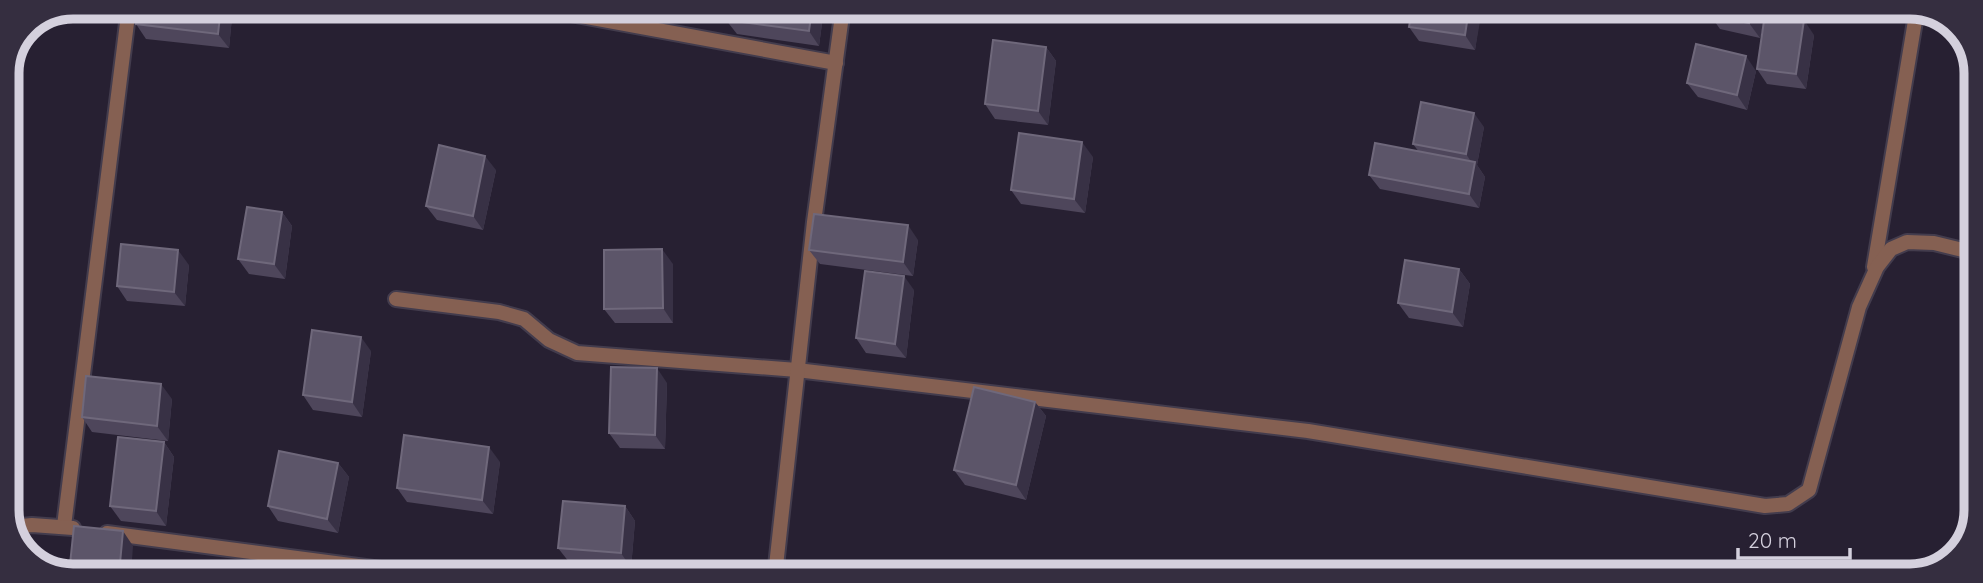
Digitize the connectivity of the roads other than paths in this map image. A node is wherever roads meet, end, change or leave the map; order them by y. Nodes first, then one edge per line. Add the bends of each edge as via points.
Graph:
1 (127, 19) edge
2 (597, 19) edge
3 (842, 19) edge
4 (1915, 20) edge
5 (836, 64) junction
6 (1964, 250) edge
7 (1873, 277) junction
8 (396, 299) dead end
9 (797, 370) junction
10 (64, 526) junction
11 (22, 527) edge
12 (338, 564) edge
13 (776, 564) edge

1 - 10 street
2 - 5 street
3 - 5 street
4 - 7 street
5 - 9 street
6 - 7 street via 1907,242 1891,249
7 - 9 street via 1859,307 1809,490 1788,504 1765,506 1308,431
8 - 9 street via 524,319 549,340 577,353
9 - 13 street
10 - 11 street
10 - 12 street

